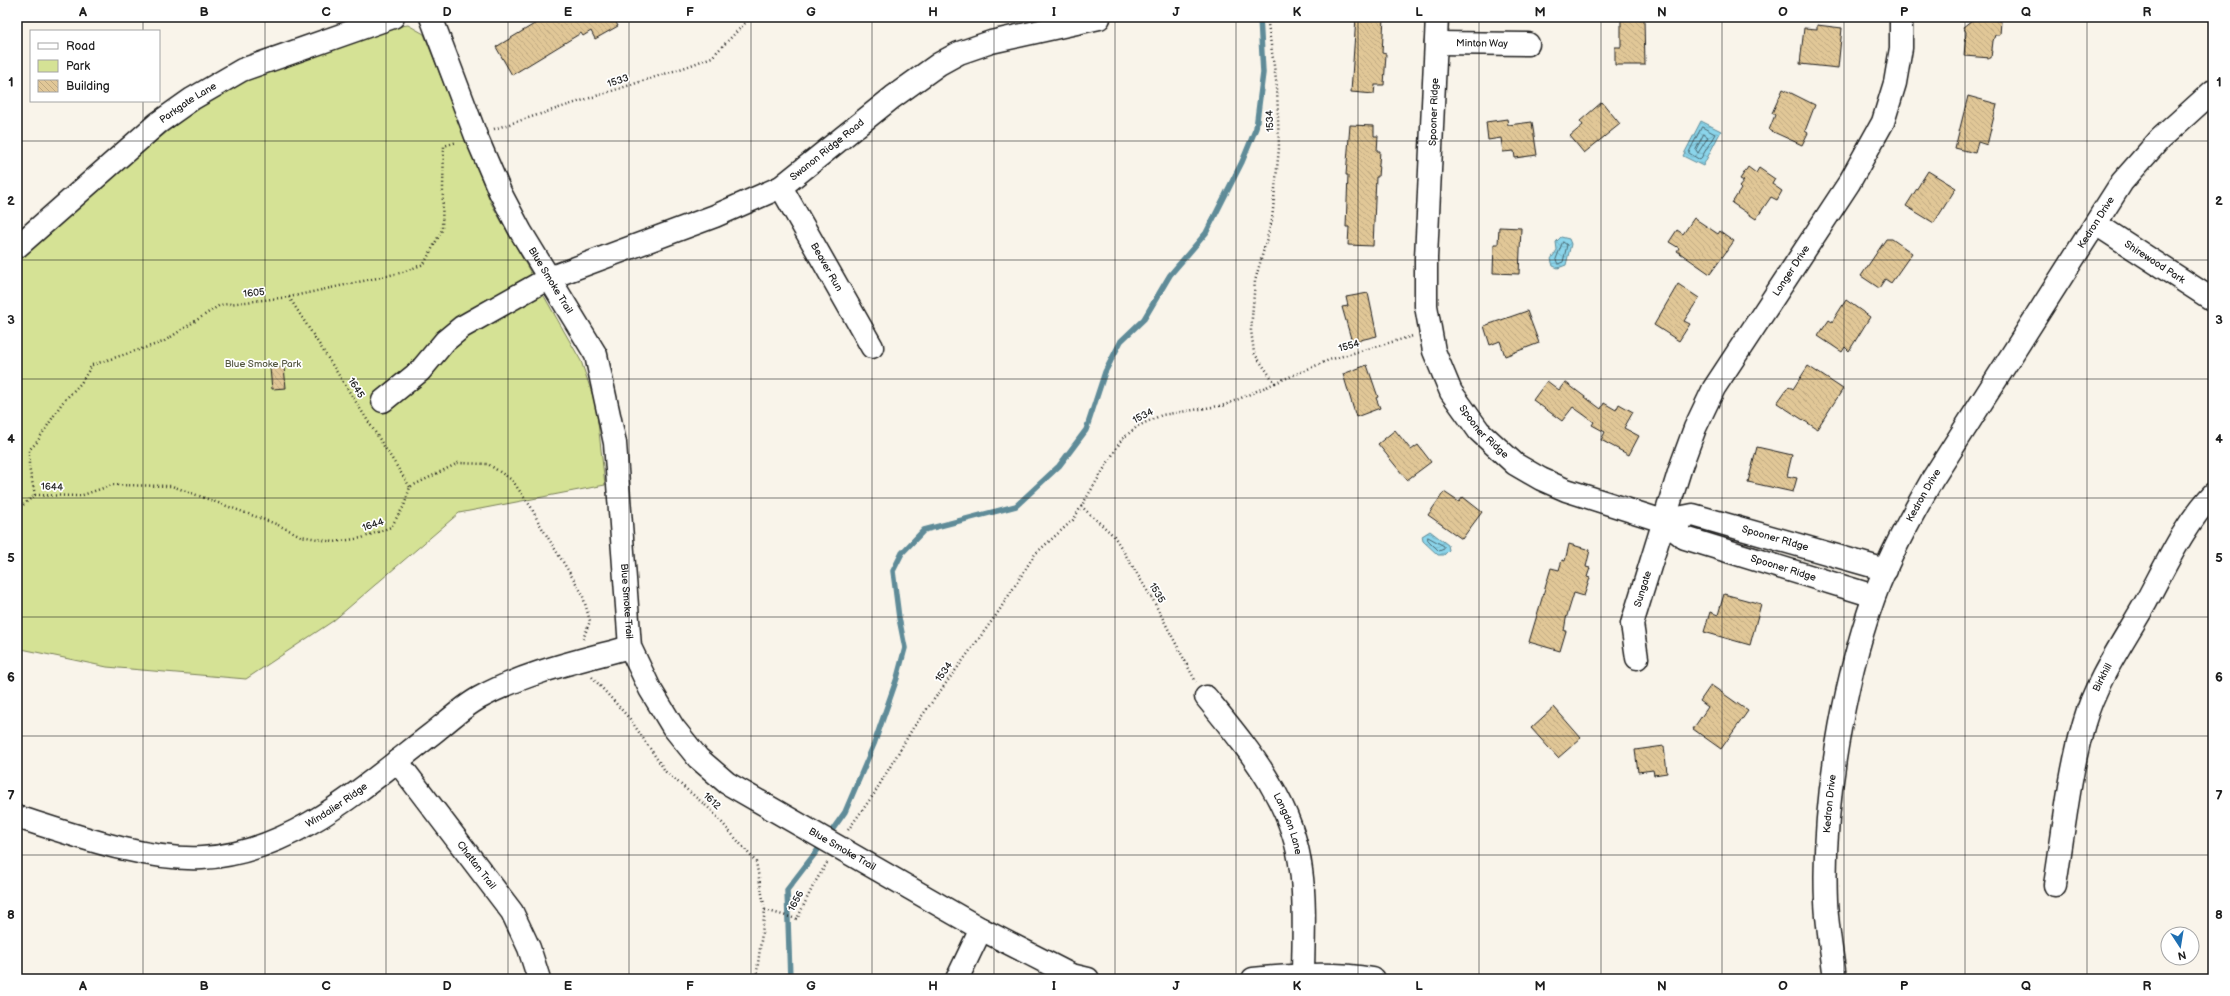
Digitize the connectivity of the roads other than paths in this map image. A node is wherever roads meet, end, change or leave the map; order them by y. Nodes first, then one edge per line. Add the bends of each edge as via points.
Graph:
1 (393, 17) edge
2 (431, 17) edge
3 (1437, 17) edge
4 (1902, 17) edge
5 (1099, 18) dead end
6 (1436, 43) junction
7 (1528, 44) dead end
8 (2213, 91) edge
9 (781, 187) junction
10 (2096, 224) junction
11 (17, 246) edge
12 (549, 278) junction
13 (2213, 300) edge
14 (872, 347) dead end
15 (383, 401) dead end
16 (2213, 494) edge
17 (1663, 520) junction
18 (1886, 570) junction
19 (1874, 596) junction
20 (630, 647) junction
21 (1637, 658) dead end
22 (1206, 697) road end
23 (397, 760) junction
24 (17, 817) edge
25 (2055, 885) dead end
26 (981, 929) junction
27 (1303, 976) edge
28 (539, 979) edge
29 (957, 979) edge
30 (1088, 979) edge
31 (1253, 979) edge
32 (1373, 979) edge
33 (1835, 979) edge

1 - 11 street, Parkgate Lane via 242,70 192,100 158,123
2 - 12 street, Blue Smoke Trail via 500,192
3 - 6 street, Spooner Ridge
4 - 17 street, Longer Drive via 1902,48 1883,122 1849,183 1714,388 1695,428
5 - 9 street, Swanon Ridge Road via 991,42 959,53 939,64 893,98
6 - 7 street, Minton Way
6 - 17 street, Spooner Ridge via 1426,306 1434,351 1451,392 1479,431 1515,464 1566,490
8 - 10 street, Kedron Drive via 2160,139 2122,182
9 - 12 street, Swanon Ridge Road via 715,216 650,238
9 - 14 street, Beaver Run
10 - 13 street, Shirewood Park
10 - 18 street, Kedron Drive via 1932,480 1905,528
12 - 15 street, Swanon Ridge Road via 462,327 445,341 420,371
12 - 20 street, Blue Smoke Trail via 596,355 610,412 615,443
16 - 25 street, Birkhill via 2191,521 2091,702 2076,759
17 - 18 street, Spooner RIdge via 1693,515
17 - 19 street, Spooner Ridge via 1685,538
17 - 21 street, Sungate via 1632,624
18 - 19 street, Kedron Drive
19 - 33 street, Kedron Drive via 1846,701 1833,774 1827,838 1826,901
20 - 23 street, Windalier Ridge via 514,680 478,699
20 - 26 street, Blue Smoke Trail via 661,709 698,758 727,783
22 - 27 street, Langdon Lane via 1253,755 1278,795 1295,836 1302,870
23 - 24 street, Windalier Ridge via 320,818 267,845 230,855 200,858 147,854
23 - 28 street, Chattan Trail via 512,912 529,948
26 - 29 street
26 - 30 street, Blue Smoke Trail via 1071,975
27 - 31 street
27 - 32 street via 1352,975

